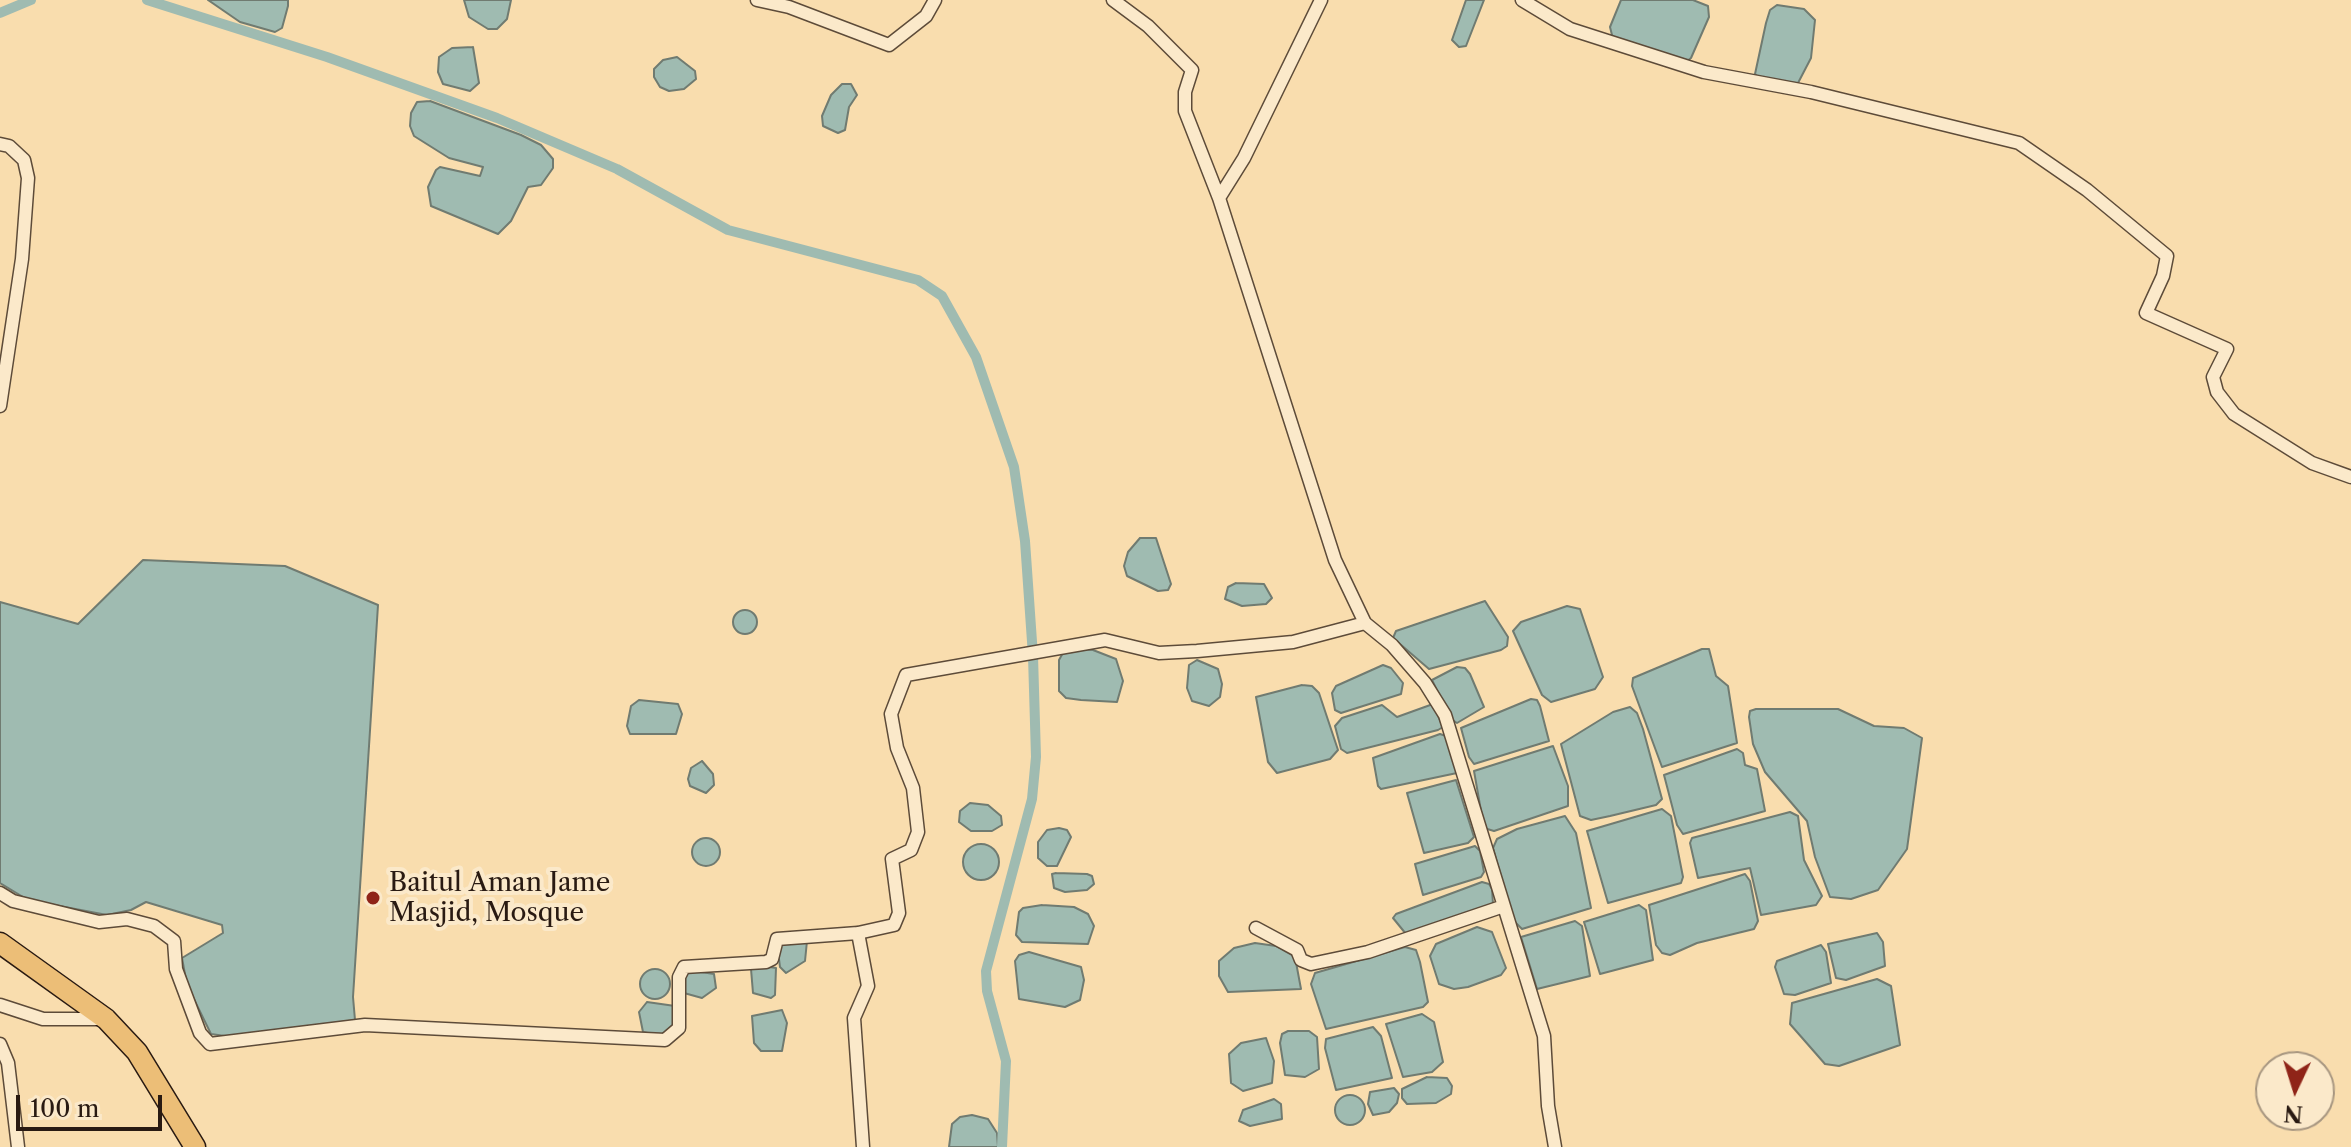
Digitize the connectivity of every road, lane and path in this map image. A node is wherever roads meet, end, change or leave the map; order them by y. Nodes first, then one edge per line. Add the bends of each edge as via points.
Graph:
1 (757, 0) edge
2 (935, 0) edge
3 (1113, 0) edge
4 (1321, 0) edge
5 (1522, 0) edge
6 (0, 144) edge
7 (1219, 198) junction
8 (0, 406) edge
9 (2351, 477) edge
10 (1365, 623) junction
11 (0, 893) edge
12 (1501, 907) junction
13 (1256, 928) dead end
14 (858, 933) junction
15 (0, 943) edge
16 (0, 1005) edge
17 (106, 1019) junction
18 (0, 1044) edge
19 (18, 1147) edge
20 (195, 1147) edge
21 (863, 1147) edge
22 (1555, 1147) edge

1 - 2 street via 889,45 926,16
3 - 7 street via 1192,70 1185,111
4 - 7 street
5 - 9 street via 1570,29 1704,72 1811,92 2019,143 2167,256 2146,313 2227,349 2213,377 2234,414 2312,463
6 - 8 street via 24,160 28,178
7 - 10 street via 1335,560
10 - 12 street via 1417,673 1445,715
10 - 14 street via 1293,642 1197,651 1159,653 1105,640 906,675 891,714 913,788 916,842 892,859 899,913 894,925
11 - 14 street via 13,901 99,922 127,919 154,926 174,941 176,969 200,1033 210,1044 221,1045 365,1025 665,1040 679,1028 679,977 684,967 766,962 772,959 777,939
12 - 13 street via 1368,952 1311,964 1301,960 1297,950
12 - 22 street via 1544,1036
14 - 21 street via 868,986 854,1018
15 - 17 highway
16 - 17 street via 43,1019
17 - 20 highway via 137,1052
18 - 19 street via 8,1063

